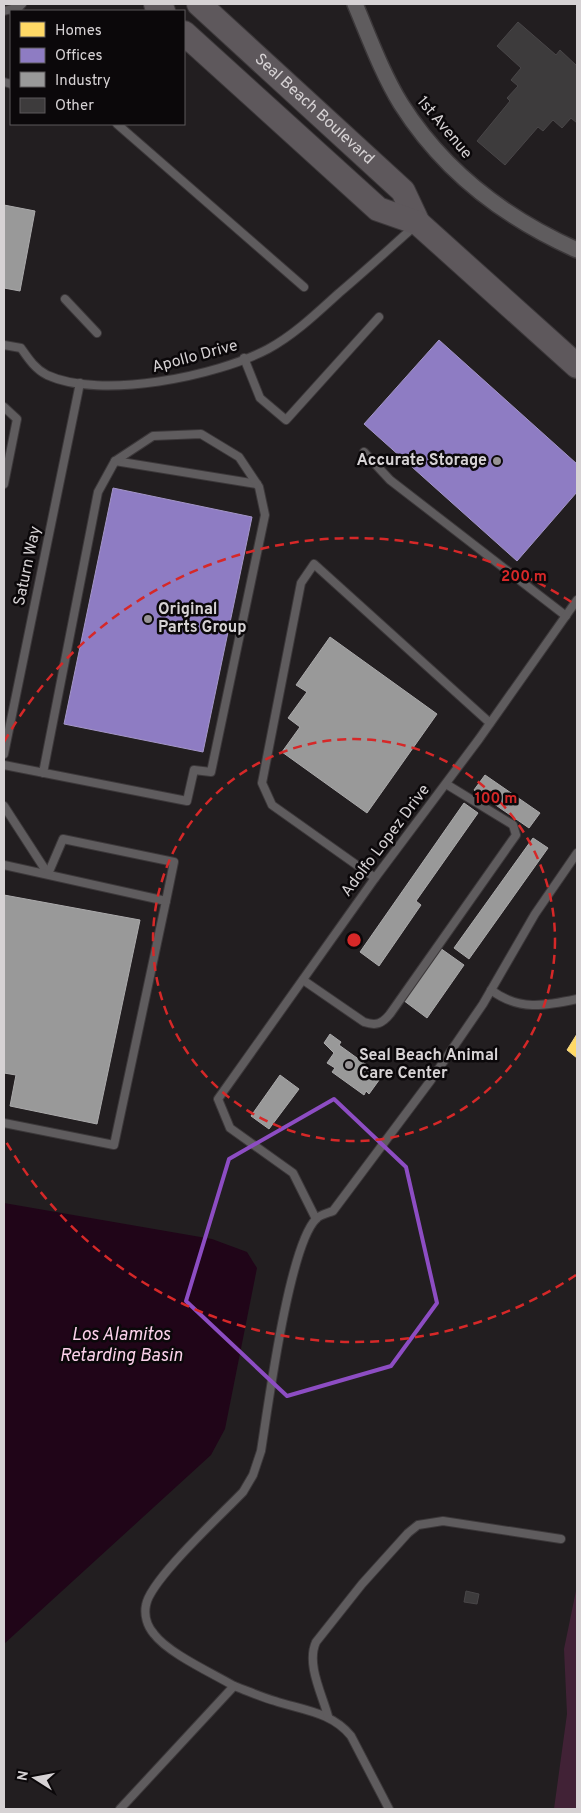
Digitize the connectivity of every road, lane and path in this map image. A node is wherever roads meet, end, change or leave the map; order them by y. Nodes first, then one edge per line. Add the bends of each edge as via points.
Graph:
1 (198, 4) edge
2 (355, 4) edge
3 (21, 7) edge
4 (4, 11) edge
5 (185, 34) edge
6 (118, 125) edge
7 (418, 223) junction
8 (577, 250) edge
9 (304, 287) dead end
10 (65, 299) dead end
11 (379, 317) dead end
12 (97, 333) dead end
13 (4, 345) edge
14 (244, 358) junction
15 (577, 366) edge
16 (80, 383) junction
17 (4, 407) edge
18 (364, 452) dead end
19 (114, 461) junction
20 (4, 484) edge
21 (257, 484) junction
22 (577, 600) edge
23 (566, 616) junction
24 (490, 723) junction
25 (4, 754) edge
26 (4, 765) edge
27 (43, 773) junction
28 (446, 784) junction
29 (4, 806) edge
30 (577, 853) edge
31 (4, 865) edge
32 (48, 874) junction
33 (375, 878) junction
34 (166, 901) junction
35 (303, 980) junction
36 (491, 990) junction
37 (577, 999) edge
38 (4, 1123) edge
39 (316, 1219) junction
40 (561, 1539) dead end
41 (234, 1686) junction
42 (328, 1716) junction
43 (120, 1809) edge
44 (389, 1809) edge

1 - 7 main road, Seal Beach Boulevard via 403,191
2 - 8 street, 1st Avenue via 401,104 429,143 500,209
3 - 4 lane
5 - 7 main road, Seal Beach Boulevard via 378,209
6 - 9 lane
7 - 14 lane, Apollo Drive via 309,321 268,349
7 - 15 main road, Seal Beach Boulevard
10 - 12 lane
11 - 14 lane via 286,420 260,398
13 - 16 lane, Apollo Drive via 20,348 36,368 49,376
14 - 16 lane, Apollo Drive via 223,367 139,385
16 - 25 lane, Saturn Way
17 - 20 lane via 17,419
18 - 23 lane via 390,480
19 - 21 lane
19 - 21 lane via 153,436 201,434 240,457
19 - 27 lane via 98,492
21 - 27 lane via 265,515 210,772 194,770 187,800
22 - 23 lane, Adolfo Lopez Drive
23 - 24 lane, Adolfo Lopez Drive
24 - 28 lane, Adolfo Lopez Drive
24 - 33 lane via 314,564 301,582 262,783 272,805
26 - 27 lane
28 - 33 lane, Adolfo Lopez Drive
28 - 35 lane via 513,825 516,835 390,1014 384,1021 373,1025 360,1020
29 - 32 lane
30 - 36 lane via 534,914
31 - 32 lane
32 - 34 lane
32 - 34 lane via 62,839 174,862
33 - 35 lane, Adolfo Lopez Drive
34 - 38 lane via 114,1145
35 - 39 lane, Adolfo Lopez Drive via 218,1099 230,1128 293,1174
36 - 37 lane via 505,1000 527,1006 548,1006
36 - 39 lane via 431,1080 359,1178 333,1210
39 - 41 lane via 300,1248 290,1288 261,1451 253,1476 243,1492 156,1583 146,1604 146,1621 154,1634 167,1646
40 - 42 lane via 442,1521 427,1522 413,1529 362,1584 316,1642 312,1661
41 - 42 lane
41 - 43 lane
42 - 44 lane via 351,1736

